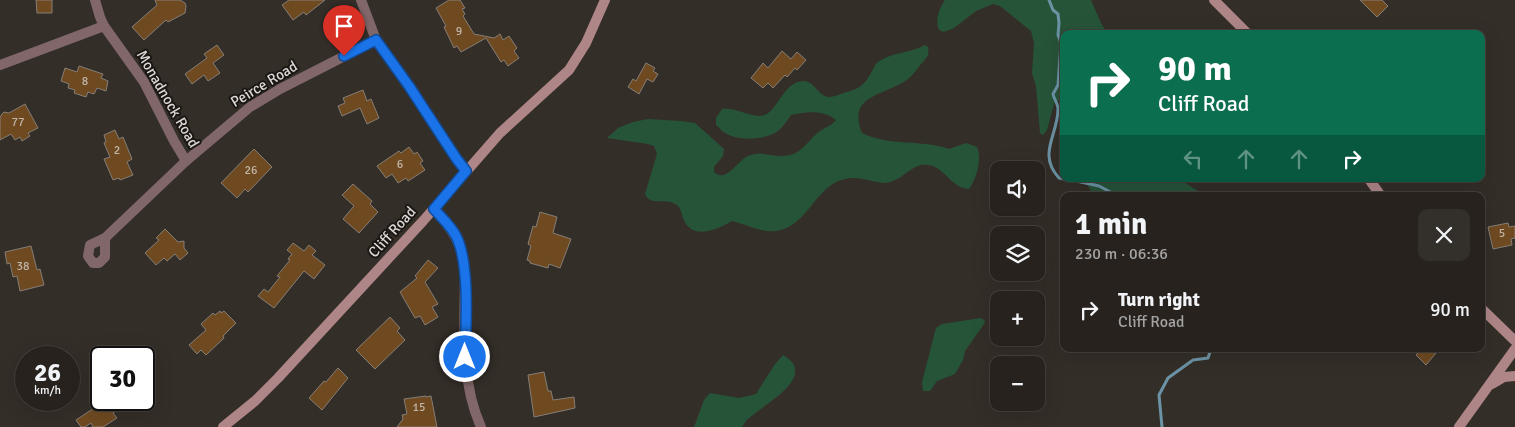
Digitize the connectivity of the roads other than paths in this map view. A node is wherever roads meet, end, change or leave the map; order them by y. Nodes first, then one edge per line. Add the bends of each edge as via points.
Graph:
1 (95, 0) edge
2 (361, 0) edge
3 (605, 0) edge
4 (1214, 0) edge
5 (104, 26) junction
6 (1244, 30) edge
7 (376, 40) junction
8 (0, 65) edge
9 (186, 161) junction
10 (466, 171) junction
11 (434, 209) junction
12 (105, 238) dead end
13 (1485, 312) edge
14 (1515, 340) edge
15 (1515, 349) edge
16 (1515, 376) edge
17 (1490, 386) junction
18 (223, 427) edge
19 (481, 427) edge
20 (1459, 427) edge

1 - 5 street, Monadnock Road
2 - 7 street
3 - 10 street, Cliff Road via 586,43 569,70 507,126
4 - 6 street
5 - 8 street
5 - 9 street, Monadnock Road via 144,82
7 - 9 street, Peirce Road via 257,102
7 - 10 street
9 - 12 street, Peirce Road
10 - 11 street, Cliff Road
11 - 18 street, Cliff Road via 284,373
11 - 19 street via 453,230 460,244 465,270 466,374
13 - 14 street
15 - 17 street
16 - 17 street
17 - 20 street

